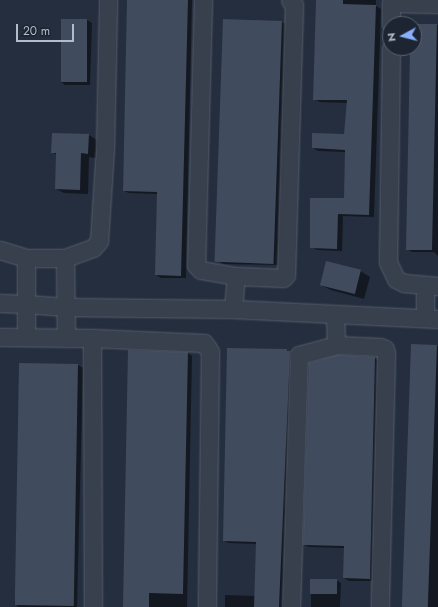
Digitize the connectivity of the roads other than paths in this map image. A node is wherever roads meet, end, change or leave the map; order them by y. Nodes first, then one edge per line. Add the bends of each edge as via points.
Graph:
1 (108, 0) edge
2 (203, 0) edge
3 (290, 0) edge
4 (391, 2) edge
5 (438, 4) edge
6 (391, 16) edge
7 (391, 56) edge
8 (0, 250) edge
9 (26, 258) junction
10 (64, 258) junction
11 (236, 276) junction
12 (431, 286) edge
13 (0, 303) edge
14 (26, 304) junction
15 (66, 307) junction
16 (233, 309) junction
17 (335, 315) junction
18 (432, 318) edge
19 (26, 336) junction
20 (0, 337) edge
21 (66, 338) junction
22 (92, 338) junction
23 (336, 346) junction
24 (93, 607) edge
25 (207, 607) edge
26 (291, 607) edge
27 (380, 607) edge

1 - 10 street via 105,149 99,241 93,248
2 - 11 street via 196,265 197,269
3 - 11 street via 294,5 286,275 283,278
4 - 5 street
4 - 6 street
7 - 12 street via 388,262 396,279 404,283
8 - 9 street
9 - 10 street
9 - 14 street
10 - 15 street
11 - 16 street
12 - 18 street
13 - 14 street
14 - 15 street
14 - 19 street
15 - 16 street
15 - 21 street
16 - 17 street
17 - 18 street
17 - 23 street
19 - 20 street
19 - 21 street
21 - 22 street
22 - 24 street
22 - 25 street via 204,343 210,352
23 - 26 street via 298,355
23 - 27 street via 380,347 386,354

